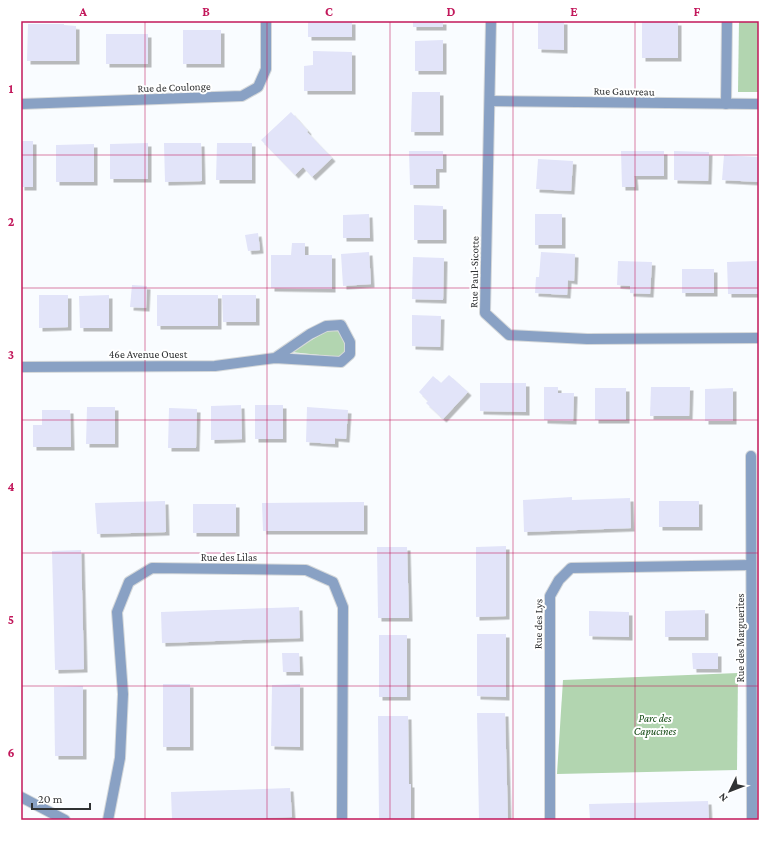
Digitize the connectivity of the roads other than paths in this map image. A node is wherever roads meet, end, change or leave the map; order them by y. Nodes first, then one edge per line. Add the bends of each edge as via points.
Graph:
1 (266, 21) edge
2 (491, 21) edge
3 (727, 21) edge
4 (490, 102) junction
5 (21, 104) edge
6 (726, 104) junction
7 (759, 104) edge
8 (759, 338) edge
9 (275, 358) junction
10 (21, 367) edge
11 (751, 456) dead end
12 (752, 565) junction
13 (21, 797) edge
14 (66, 820) edge
15 (108, 820) edge
16 (342, 820) edge
17 (550, 820) edge
18 (752, 820) edge

1 - 5 street, Rue de Coulonge via 266,69 258,87 242,96
2 - 4 street, Rue Paul-Sicotte
3 - 6 street
4 - 6 street, Rue Gauvreau
4 - 8 street, Rue Paul-Sicotte via 485,313 509,335 587,339
6 - 7 street, Rue Gauvreau
9 - 9 street, 46e Avenue Ouest via 341,362 350,354 350,342 341,325 326,326
9 - 10 street, 46e Avenue Ouest via 215,366
11 - 12 street, Rue des Marguerites
12 - 17 street, Rue des Lys via 571,568 560,580 550,596
12 - 18 street, Rue des Marguerites
13 - 14 street
15 - 16 street, Rue des Lilas via 120,758 123,694 117,612 129,582 152,568 306,570 333,582 343,607

